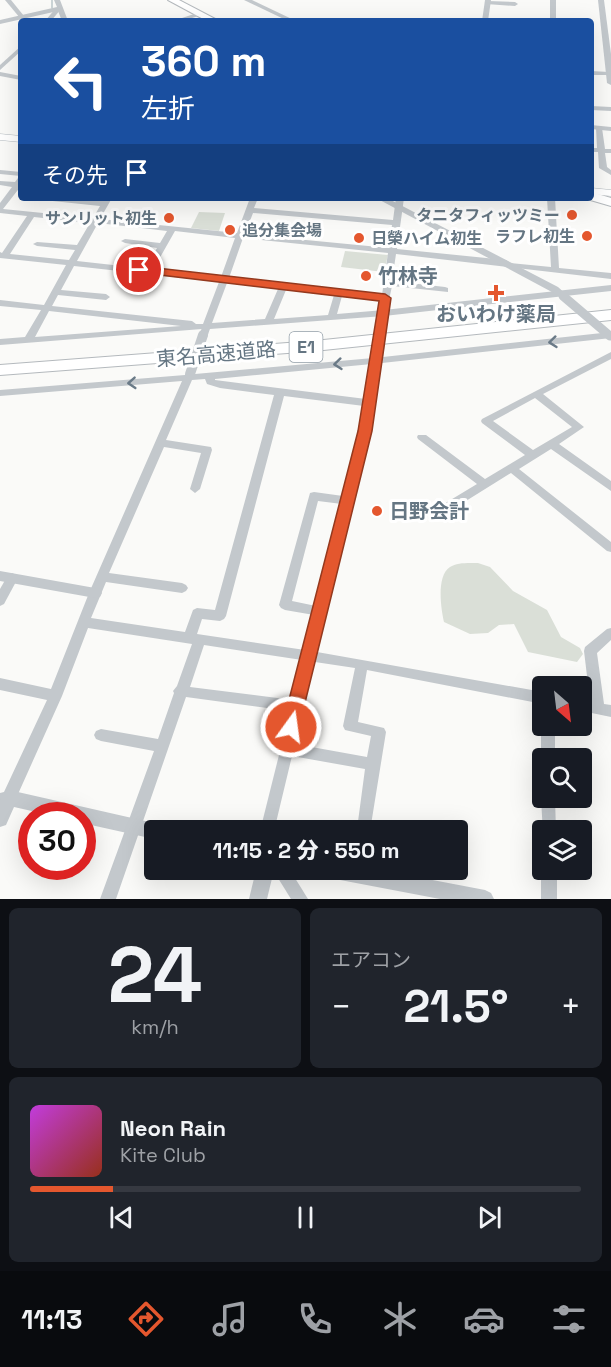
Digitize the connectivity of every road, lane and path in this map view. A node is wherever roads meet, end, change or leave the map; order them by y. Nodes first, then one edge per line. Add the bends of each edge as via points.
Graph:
1 (8, 0) edge
2 (57, 0) edge
3 (172, 0) edge
4 (247, 0) edge
5 (553, 0) edge
6 (601, 0) edge
7 (488, 2) edge
8 (515, 2) edge
9 (58, 9) junction
10 (602, 10) junction
11 (611, 10) edge
12 (200, 14) junction
13 (22, 17) junction
14 (50, 18) edge
15 (63, 18) edge
16 (186, 18) edge
17 (208, 18) edge
18 (286, 18) edge
19 (485, 18) edge
20 (515, 18) edge
21 (553, 18) edge
22 (0, 22) edge
23 (605, 40) edge
24 (18, 51) edge
25 (0, 68) edge
26 (594, 73) edge
27 (0, 74) edge
28 (609, 74) junction
29 (18, 77) edge
30 (611, 83) edge
31 (594, 108) edge
32 (611, 109) edge
33 (595, 127) edge
34 (611, 129) edge
35 (0, 137) edge
36 (18, 139) edge
37 (594, 150) edge
38 (602, 150) junction
39 (611, 151) edge
40 (0, 172) edge
41 (611, 173) edge
42 (18, 174) edge
43 (18, 182) edge
44 (0, 183) edge
45 (18, 183) edge
46 (594, 193) edge
47 (594, 194) edge
48 (611, 194) edge
49 (10, 195) junction
50 (18, 196) edge
51 (106, 201) edge
52 (253, 201) edge
53 (551, 201) edge
54 (611, 202) edge
55 (400, 203) edge
56 (0, 209) edge
57 (250, 210) junction
58 (32, 214) junction
59 (95, 222) junction
60 (397, 223) junction
61 (172, 229) junction
62 (240, 236) junction
63 (125, 241) dead end
64 (43, 242) dead end
65 (163, 246) junction
66 (81, 248) junction
67 (393, 252) junction
68 (2, 257) edge
69 (154, 261) dead end
70 (74, 262) junction
71 (507, 264) junction
72 (555, 270) junction
73 (611, 276) edge
74 (226, 279) junction
75 (387, 283) junction
76 (283, 286) junction
77 (611, 288) edge
78 (445, 290) dead end
79 (57, 292) junction
80 (339, 293) junction
81 (561, 295) junction
82 (106, 297) dead end
83 (385, 298) junction
84 (0, 303) edge
85 (611, 305) edge
86 (47, 308) junction
87 (383, 314) junction
88 (611, 315) edge
89 (333, 317) junction
90 (268, 323) junction
91 (207, 327) junction
92 (611, 336) edge
93 (28, 340) junction
94 (0, 342) edge
95 (611, 355) edge
96 (377, 358) junction
97 (0, 360) edge
98 (0, 370) edge
99 (190, 376) junction
100 (210, 377) junction
101 (280, 392) junction
102 (0, 393) edge
103 (536, 394) junction
104 (370, 403) junction
105 (422, 437) dead end
106 (160, 443) junction
107 (552, 444) junction
108 (533, 455) junction
109 (512, 469) junction
110 (485, 484) junction
111 (611, 487) edge
112 (195, 489) dead end
113 (347, 501) junction
114 (433, 516) dead end
115 (611, 548) edge
116 (6, 577) edge
117 (102, 577) junction
118 (182, 588) dead end
119 (95, 593) junction
120 (0, 601) edge
121 (319, 611) junction
122 (84, 622) junction
123 (611, 633) edge
124 (195, 639) junction
125 (308, 657) junction
126 (362, 664) junction
127 (0, 684) edge
128 (180, 691) junction
129 (55, 696) junction
130 (532, 696) edge
131 (296, 706) junction
132 (605, 710) edge
133 (101, 735) dead end
134 (160, 746) junction
135 (285, 748) junction
136 (374, 764) junction
137 (4, 799) edge
138 (0, 819) edge
139 (269, 820) edge
140 (365, 820) edge
141 (133, 826) junction
142 (144, 829) edge
143 (263, 880) edge
144 (287, 880) edge
145 (387, 880) edge
146 (549, 880) edge
147 (108, 899) edge
148 (258, 899) edge
149 (300, 899) edge
150 (485, 899) edge
151 (549, 899) edge

1 - 13 street
2 - 9 street
3 - 12 highway
4 - 18 street
5 - 21 street
6 - 10 street
7 - 8 street
7 - 19 street
8 - 20 street
9 - 13 street
9 - 14 street
9 - 15 street
10 - 11 street
10 - 23 street
12 - 16 street
12 - 17 highway
13 - 22 street
23 - 28 street
24 - 25 street
26 - 28 street
27 - 29 street
28 - 30 street
31 - 32 street
33 - 34 street
33 - 38 street
35 - 36 main road
37 - 38 street
38 - 39 street
38 - 41 street via 604,170
40 - 42 street
43 - 44 street
45 - 49 street
46 - 48 main road
47 - 54 highway
49 - 50 street
49 - 56 street
51 - 59 street
52 - 57 street
53 - 72 street
55 - 60 street
55 - 71 street
56 - 58 street
57 - 60 street
57 - 62 street
58 - 59 street
58 - 68 street
59 - 61 street
59 - 66 street
60 - 67 street
61 - 62 street
61 - 65 street
62 - 67 street
62 - 74 street
63 - 65 street
64 - 66 street
65 - 69 street
66 - 70 street
67 - 71 street
67 - 75 street
68 - 70 street
70 - 74 street
70 - 79 street
71 - 72 street
71 - 81 street
72 - 73 street
74 - 76 street
74 - 91 street
75 - 78 street
75 - 83 street
76 - 80 street
76 - 90 street
77 - 81 street
79 - 82 street
79 - 86 street
80 - 83 street
80 - 89 street
81 - 87 street
81 - 92 street, bridge
83 - 87 street
84 - 86 street
85 - 97 highway, 東名高速道路 / E1 via 311,337
86 - 91 street
86 - 93 street
87 - 89 street
87 - 96 street, bridge
88 - 98 highway, 東名高速道路 / E1 via 302,347
89 - 90 street
90 - 91 street
91 - 93 street
91 - 99 street, bridge
92 -> 96 street
93 - 94 street
95 - 103 street
96 -> 100 street
96 - 104 street
99 - 100 street
99 -> 102 street
99 - 106 street
100 - 101 street via 210,382 220,385
101 - 104 street
101 - 124 street via 220,616 197,613
103 - 107 street via 579,427
103 - 108 street via 486,421
104 - 113 street
105 - 110 street
106 - 112 street via 207,450
106 - 117 street
107 - 108 street
107 - 111 street
108 - 109 street
109 - 110 street
109 - 115 street
110 - 114 street
113 - 121 street
113 - 121 street via 314,496 285,605
116 - 119 street
116 - 120 street
117 - 118 street
117 - 119 street
119 - 122 street
121 - 125 street
122 - 124 street
122 - 129 street
123 - 132 street via 590,651
124 - 125 street
124 - 128 street
125 - 126 street
125 - 131 street
126 - 130 street
126 - 136 street via 350,726 379,732
127 - 129 street
128 - 131 street
128 - 134 street
129 - 137 street
131 - 135 street
133 - 134 street
134 - 141 street
135 - 136 street
135 - 139 street
136 - 140 street
137 - 138 street
137 - 141 street
141 - 142 street
141 - 147 street
143 - 148 street
144 - 149 street
145 - 150 street
146 - 151 street

